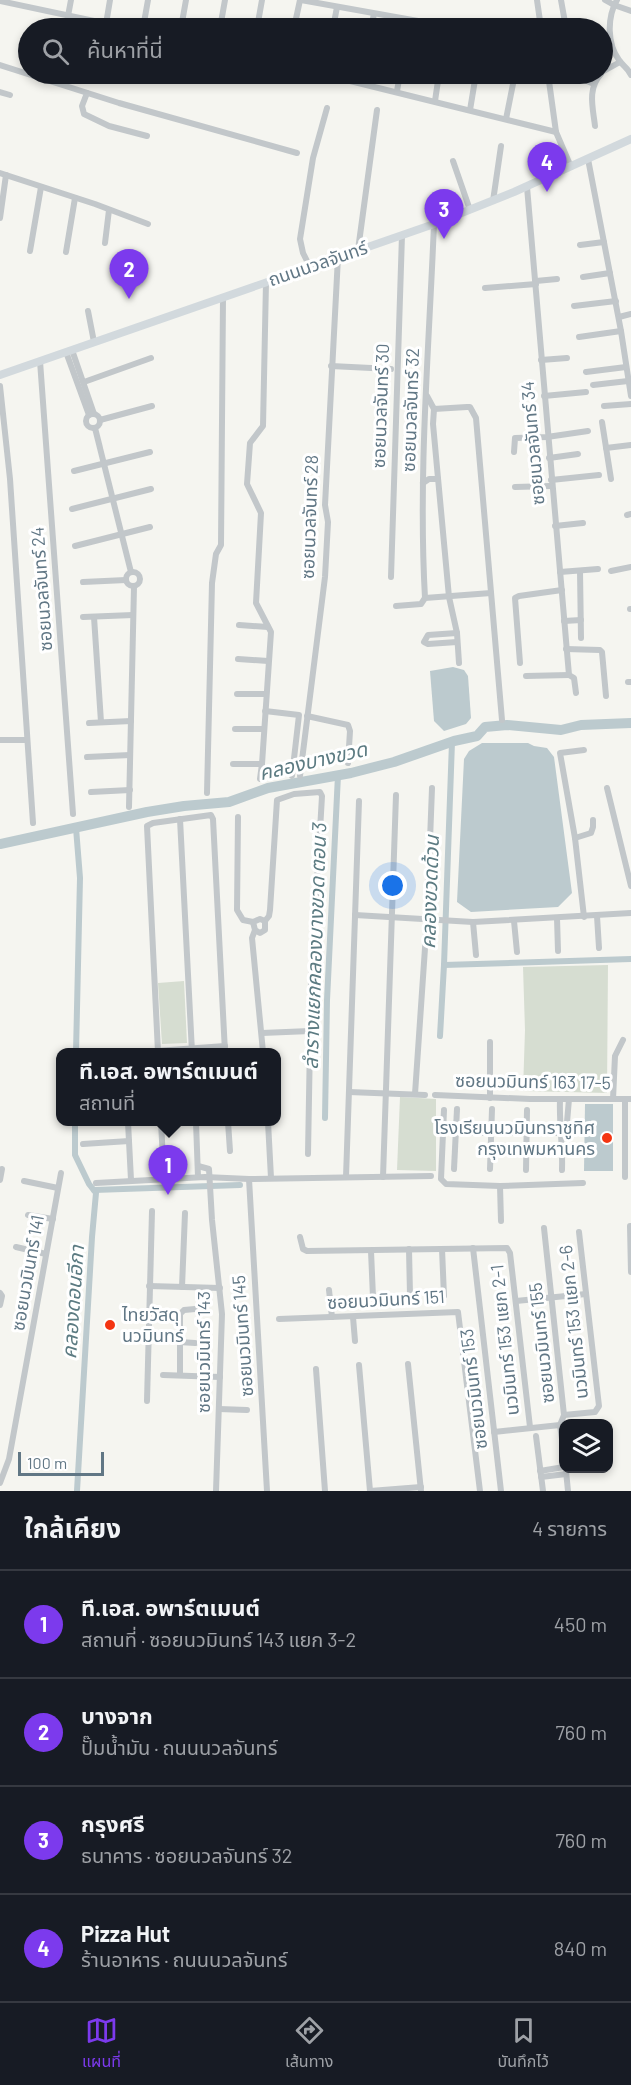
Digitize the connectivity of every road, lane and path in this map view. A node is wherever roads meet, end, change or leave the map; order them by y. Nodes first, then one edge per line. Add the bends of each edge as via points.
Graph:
1 (35, 0) edge
2 (71, 0) edge
3 (110, 0) edge
4 (148, 0) edge
5 (186, 0) edge
6 (225, 0) edge
7 (262, 0) edge
8 (301, 0) edge
9 (537, 0) edge
10 (561, 0) edge
11 (606, 0) edge
12 (0, 1) edge
13 (615, 3) edge
14 (337, 7) junction
15 (34, 8) junction
16 (631, 11) edge
17 (374, 14) junction
18 (68, 16) junction
19 (78, 18) edge
20 (107, 18) edge
21 (144, 18) edge
22 (183, 18) edge
23 (221, 18) edge
24 (259, 18) edge
25 (296, 18) edge
26 (335, 18) edge
27 (373, 18) edge
28 (398, 18) edge
29 (540, 18) edge
30 (564, 18) edge
31 (612, 18) edge
32 (613, 47) edge
33 (620, 62) junction
34 (0, 65) edge
35 (613, 66) edge
36 (18, 71) edge
37 (631, 75) edge
38 (59, 84) edge
39 (366, 84) edge
40 (398, 84) edge
41 (438, 84) edge
42 (474, 84) edge
43 (513, 84) edge
44 (549, 84) edge
45 (594, 84) edge
46 (397, 91) junction
47 (0, 92) edge
48 (87, 93) junction
49 (10, 95) dead end
50 (435, 101) junction
51 (327, 108) dead end
52 (377, 110) dead end
53 (470, 110) junction
54 (506, 119) junction
55 (595, 126) dead end
56 (556, 132) junction
57 (147, 136) dead end
58 (631, 139) edge
59 (501, 146) dead end
60 (297, 153) dead end
61 (588, 159) junction
62 (453, 161) dead end
63 (571, 167) junction
64 (3, 174) edge
65 (41, 187) junction
66 (527, 187) junction
67 (75, 198) junction
68 (493, 201) junction
69 (1, 209) edge
70 (109, 210) junction
71 (470, 210) junction
72 (0, 218) edge
73 (148, 224) dead end
74 (434, 224) junction
75 (402, 235) junction
76 (604, 242) junction
77 (105, 243) dead end
78 (580, 245) dead end
79 (358, 250) junction
80 (30, 251) dead end
81 (66, 252) dead end
82 (338, 257) junction
83 (310, 267) junction
84 (610, 273) junction
85 (582, 277) dead end
86 (557, 279) dead end
87 (266, 282) junction
88 (536, 283) junction
89 (485, 288) dead end
90 (223, 297) junction
91 (616, 301) junction
92 (574, 306) dead end
93 (88, 311) dead end
94 (631, 314) edge
95 (618, 317) junction
96 (621, 331) junction
97 (579, 337) dead end
98 (94, 342) junction
99 (69, 351) junction
100 (628, 352) edge
101 (151, 358) dead end
102 (567, 358) dead end
103 (541, 360) junction
104 (40, 361) junction
105 (331, 366) junction
106 (626, 367) junction
107 (391, 369) dead end
108 (586, 372) dead end
109 (0, 375) edge
110 (628, 381) junction
111 (84, 382) junction
112 (593, 385) dead end
113 (0, 386) edge
114 (586, 392) dead end
115 (427, 396) junction
116 (544, 396) junction
117 (631, 396) edge
118 (631, 404) edge
119 (152, 406) dead end
120 (604, 406) dead end
121 (434, 409) junction
122 (92, 415) junction
123 (100, 420) junction
124 (602, 422) dead end
125 (95, 428) junction
126 (588, 431) dead end
127 (547, 437) junction
128 (631, 445) edge
129 (606, 448) junction
130 (150, 452) dead end
131 (514, 452) dead end
132 (578, 454) dead end
133 (549, 458) junction
134 (104, 463) junction
135 (74, 471) dead end
136 (599, 475) dead end
137 (438, 479) junction
138 (611, 479) dead end
139 (423, 483) junction
140 (551, 483) junction
141 (515, 486) dead end
142 (151, 489) dead end
143 (114, 499) junction
144 (72, 509) dead end
145 (583, 523) dead end
146 (555, 526) junction
147 (150, 527) dead end
148 (122, 535) junction
149 (75, 546) dead end
150 (631, 567) edge
151 (598, 569) dead end
152 (611, 570) dead end
153 (580, 571) junction
154 (131, 572) junction
155 (560, 572) junction
156 (391, 577) dead end
157 (126, 580) junction
158 (83, 582) dead end
159 (134, 587) junction
160 (562, 590) junction
161 (491, 593) junction
162 (449, 597) junction
163 (425, 598) junction
164 (396, 606) dead end
165 (133, 615) junction
166 (83, 617) dead end
167 (94, 617) junction
168 (581, 620) junction
169 (564, 621) junction
170 (239, 625) dead end
171 (268, 627) junction
172 (457, 633) junction
173 (581, 638) dead end
174 (457, 642) junction
175 (566, 649) junction
176 (238, 659) dead end
177 (268, 660) junction
178 (459, 663) dead end
179 (520, 663) dead end
180 (569, 675) junction
181 (526, 676) dead end
182 (576, 693) dead end
183 (237, 694) dead end
184 (265, 694) junction
185 (606, 696) dead end
186 (265, 711) junction
187 (307, 716) junction
188 (502, 720) dead end
189 (131, 721) junction
190 (100, 722) junction
191 (89, 723) dead end
192 (235, 729) dead end
193 (264, 729) junction
194 (0, 740) edge
195 (26, 740) junction
196 (584, 750) dead end
197 (130, 755) junction
198 (87, 757) dead end
199 (348, 763) dead end
200 (233, 764) dead end
201 (262, 764) junction
202 (292, 776) dead end
203 (300, 776) dead end
204 (260, 779) dead end
205 (432, 788) dead end
206 (607, 788) dead end
207 (130, 790) junction
208 (91, 792) dead end
209 (207, 793) dead end
210 (396, 795) dead end
211 (359, 801) dead end
212 (129, 807) dead end
213 (73, 814) dead end
214 (238, 816) dead end
215 (180, 819) junction
216 (593, 820) dead end
217 (33, 823) dead end
218 (575, 838) junction
219 (631, 886) edge
220 (631, 914) edge
221 (355, 915) junction
222 (597, 916) junction
223 (584, 917) junction
224 (391, 918) junction
225 (556, 918) junction
226 (426, 919) junction
227 (265, 921) junction
228 (514, 921) junction
229 (254, 922) junction
230 (473, 922) junction
231 (255, 930) junction
232 (599, 948) dead end
233 (558, 951) dead end
234 (517, 952) dead end
235 (476, 955) dead end
236 (310, 1031) junction
237 (262, 1033) junction
238 (623, 1040) dead end
239 (490, 1042) dead end
240 (158, 1048) edge
241 (192, 1048) edge
242 (225, 1048) edge
243 (263, 1048) edge
244 (349, 1092) junction
245 (385, 1094) junction
246 (416, 1094) junction
247 (425, 1095) dead end
248 (435, 1095) dead end
249 (490, 1098) junction
250 (560, 1099) junction
251 (569, 1099) junction
252 (613, 1099) junction
253 (628, 1099) edge
254 (456, 1109) dead end
255 (492, 1109) dead end
256 (444, 1110) dead end
257 (527, 1110) dead end
258 (128, 1126) edge
259 (161, 1126) edge
260 (196, 1126) edge
261 (228, 1126) edge
262 (268, 1126) edge
263 (527, 1132) junction
264 (456, 1133) junction
265 (490, 1133) junction
266 (563, 1133) junction
267 (129, 1142) junction
268 (84, 1144) dead end
269 (230, 1151) dead end
270 (308, 1154) dead end
271 (198, 1166) junction
272 (454, 1168) dead end
273 (2, 1169) dead end
274 (490, 1169) dead end
275 (526, 1170) dead end
276 (562, 1170) dead end
277 (61, 1173) dead end
278 (431, 1176) dead end
279 (198, 1177) junction
280 (209, 1177) junction
281 (346, 1177) junction
282 (382, 1177) junction
283 (625, 1177) dead end
284 (164, 1178) junction
285 (271, 1178) junction
286 (249, 1179) junction
287 (0, 1180) edge
288 (131, 1180) junction
289 (24, 1181) dead end
290 (96, 1183) dead end
291 (583, 1183) dead end
292 (500, 1186) junction
293 (58, 1188) junction
294 (152, 1211) dead end
295 (185, 1213) dead end
296 (28, 1215) dead end
297 (52, 1219) junction
298 (501, 1221) dead end
299 (630, 1226) edge
300 (544, 1228) dead end
301 (579, 1232) dead end
302 (300, 1237) dead end
303 (16, 1246) dead end
304 (473, 1248) junction
305 (442, 1249) junction
306 (409, 1250) junction
307 (371, 1251) junction
308 (46, 1254) junction
309 (631, 1272) edge
310 (149, 1286) junction
311 (182, 1287) junction
312 (220, 1288) junction
313 (329, 1290) dead end
314 (0, 1293) edge
315 (586, 1294) junction
316 (410, 1295) dead end
317 (444, 1296) dead end
318 (373, 1297) dead end
319 (552, 1298) junction
320 (516, 1301) junction
321 (0, 1305) edge
322 (195, 1309) dead end
323 (332, 1317) junction
324 (352, 1317) junction
325 (279, 1319) dead end
326 (355, 1341) dead end
327 (179, 1342) junction
328 (195, 1343) dead end
329 (408, 1364) dead end
330 (359, 1365) dead end
331 (316, 1369) dead end
332 (163, 1375) dead end
333 (180, 1375) junction
334 (220, 1377) junction
335 (147, 1401) dead end
336 (219, 1409) junction
337 (247, 1410) dead end
338 (564, 1415) junction
339 (562, 1419) edge
340 (559, 1425) edge
341 (530, 1427) junction
342 (494, 1432) junction
343 (536, 1436) dead end
344 (559, 1471) edge
345 (565, 1473) edge
346 (541, 1474) junction
347 (0, 1483) edge
348 (421, 1489) edge
349 (216, 1491) edge
350 (267, 1491) edge
351 (325, 1491) edge
352 (370, 1491) edge
353 (480, 1491) edge
354 (501, 1491) edge
355 (543, 1491) edge
356 (568, 1491) edge

1 - 15 street
2 - 18 street
3 - 20 street
4 - 21 street
5 - 22 street
6 - 23 street
7 - 24 street
8 - 14 street
8 - 25 street
9 - 29 street
10 - 30 street
11 - 13 street
12 - 15 street
13 - 16 street
13 - 31 street
14 - 17 street
14 - 26 street
15 - 18 street
17 - 27 street
17 - 28 street
18 - 19 street
32 - 33 street
33 - 35 street
33 - 37 street
34 - 36 street
38 - 48 street
39 - 46 street
40 - 46 street
41 - 50 street
42 - 53 street
43 - 54 street
44 - 56 street
45 - 55 street via 591,96
46 - 50 street
47 - 49 street
48 - 57 street via 82,109 85,115
48 - 60 street
50 - 53 street
51 - 83 street via 313,158 300,239
52 - 79 street
53 - 54 street
54 - 56 street
56 - 63 street
58 - 61 main road, ถนนนวลจันทร์
59 - 68 street
61 - 63 main road, ถนนนวลจันทร์
61 - 76 street
62 - 71 street
63 - 66 main road, ถนนนวลจันทร์
64 - 65 street
64 - 69 street
65 - 67 street
65 - 80 street
66 - 68 main road, ถนนนวลจันทร์
66 - 88 street, ซอยนวลจันทร์ 34
67 - 70 street
67 - 81 street
68 - 71 main road, ถนนนวลจันทร์
69 - 72 street
70 - 73 street
70 - 77 street
71 - 74 main road, ถนนนวลจันทร์
74 - 75 main road, ถนนนวลจันทร์
74 - 115 street, ซอยนวลจันทร์ 32
75 - 79 main road, ถนนนวลจันทร์
75 - 156 street, ซอยนวลจันทร์ 30
76 - 78 street
76 - 84 street
79 - 82 main road, ถนนนวลจันทร์
82 - 83 main road, ถนนนวลจันทร์
82 - 105 street, ซอยนวลจันทร์ 28
83 - 87 main road, ถนนนวลจันทร์
84 - 85 street
84 - 91 street
86 - 88 street
87 - 90 main road, ถนนนวลจันทร์
87 - 171 street via 263,426 250,443 247,484 261,513 256,603
88 - 89 street
88 - 103 street, ซอยนวลจันทร์ 34
90 - 98 main road, ถนนนวลจันทร์
90 - 209 street via 221,545 212,584
91 - 92 street
91 - 95 street
93 - 98 street
94 - 95 street
95 - 96 street
96 - 97 street
96 - 100 street
98 - 99 main road, ถนนนวลจันทร์
99 - 104 main road, ถนนนวลจันทร์
99 - 111 street
99 - 122 street
100 - 106 street
101 - 111 street
102 - 103 street
103 - 116 street, ซอยนวลจันทร์ 34
104 - 109 main road, ถนนนวลจันทร์
104 - 213 street, ซอยนวลจันทร์ 24
105 - 107 street
105 - 187 street, ซอยนวลจันทร์ 28 via 325,577
106 - 108 street
106 - 110 street
110 - 112 street
110 - 117 street
111 - 122 street
113 - 195 street via 10,479
114 - 116 street
115 - 121 street
115 - 139 street, ซอยนวลจันทร์ 32
116 - 127 street, ซอยนวลจันทร์ 34
118 - 120 street
119 - 123 street
121 - 137 street
121 - 161 street via 470,407 476,418
122 - 123 street
122 - 125 street via 87,424
123 - 125 street
124 - 129 street
125 - 134 street
126 - 127 street
127 - 131 street via 515,438
127 - 133 street, ซอยนวลจันทร์ 34
128 - 129 street
129 - 138 street
130 - 134 street
132 - 133 street
133 - 140 street, ซอยนวลจันทร์ 34
134 - 135 street
134 - 143 street
136 - 140 street
137 - 139 street
137 - 162 street
139 - 163 street, ซอยนวลจันทร์ 32
140 - 141 street
140 - 146 street, ซอยนวลจันทร์ 34
142 - 143 street
143 - 144 street
143 - 148 street
145 - 146 street
146 - 155 street, ซอยนวลจันทร์ 34
147 - 148 street
148 - 149 street
148 - 154 street
150 - 152 street
151 - 153 street
153 - 155 street
153 - 168 street
154 - 157 street
154 - 159 street via 141,578
155 - 160 street, ซอยนวลจันทร์ 34
157 - 158 street
157 - 159 street
159 - 165 street
160 - 169 street, ซอยนวลจันทร์ 34
160 - 179 street via 515,598
161 - 162 street
161 - 188 street
162 - 163 street
162 - 172 street
163 - 164 street via 421,604
165 - 167 street
165 - 189 street
166 - 167 street
167 - 190 street
168 - 169 street
168 - 173 street
169 - 175 street, ซอยนวลจันทร์ 34
170 - 171 street
171 - 177 street
172 - 174 street
172 - 174 street via 428,635 424,642
174 - 178 street
175 - 180 street, ซอยนวลจันทร์ 34
175 - 185 street via 602,652
176 - 177 street
177 - 184 street
180 - 181 street
180 - 182 street, ซอยนวลจันทร์ 34 via 574,678
183 - 184 street
184 - 186 street
186 - 193 street
186 - 202 street via 299,715
187 - 199 street via 348,725
187 - 203 street, ซอยนวลจันทร์ 28
189 - 190 street
189 - 197 street
190 - 191 street
192 - 193 street
193 - 201 street
194 - 195 street
195 - 217 street
196 - 218 street via 560,753
197 - 198 street
197 - 207 street
200 - 201 street
201 - 204 street
205 - 226 street
206 - 219 street
207 - 208 street
207 - 212 street
210 - 224 street
211 - 221 street
214 - 229 street via 237,910 243,920
215 - 240 street via 147,826
215 - 241 street
215 - 242 street via 213,817
216 - 218 street via 591,833
218 - 223 street
220 - 222 street
221 - 224 street
221 - 244 street
222 - 223 street
222 - 232 street
223 - 225 street
224 - 226 street
224 - 245 street
225 - 228 street
225 - 233 street
226 - 230 street
226 - 246 street
227 - 229 street
227 - 231 street via 263,932
227 - 236 street via 270,910 277,800 320,792
228 - 230 street
228 - 234 street
229 - 231 street
230 - 235 street
231 - 237 street via 252,938
236 - 237 street
236 - 270 street
237 - 243 street
238 - 252 street via 615,1056
239 - 249 street
244 - 245 street
244 - 281 street
245 - 246 street
245 - 282 street
246 - 247 street
248 - 249 street, ซอยนวมินทร์ 163 17-5
249 - 250 street, ซอยนวมินทร์ 163 17-5
250 - 251 street, ซอยนวมินทร์ 163 17-5
250 - 266 street
251 - 252 street, ซอยนวมินทร์ 163 17-5
251 - 266 street
252 - 253 street, ซอยนวมินทร์ 163 17-5
253 - 283 street
254 - 264 street
255 - 265 street
256 - 292 street via 442,1182
257 - 263 street
258 - 267 street
259 - 284 street
260 - 271 street
261 - 269 street
262 - 285 street
263 - 265 street
263 - 266 street
263 - 275 street
264 - 265 street
264 - 272 street
265 - 274 street
266 - 276 street
267 - 268 street
267 - 288 street
271 - 279 street
271 - 280 street via 209,1169
273 - 287 street
277 - 293 street, ซอยนวมินทร์ 141
278 - 282 street
279 - 280 street
279 - 284 street
280 - 286 street
280 - 312 street, ซอยนวมินทร์ 143
281 - 282 street
281 - 285 street
284 - 288 street
285 - 286 street
286 - 350 street, ซอยนวมินทร์ 145
288 - 290 street
289 - 293 street
291 - 292 street
292 - 298 street
293 - 297 street, ซอยนวมินทร์ 141
294 - 310 street
295 - 311 street
296 - 297 street
297 - 308 street, ซอยนวมินทร์ 141
299 - 309 street
300 - 319 street, ซอยนวมินทร์ 155
301 - 315 street, นวมินทร์ 153 แยก 2-6
302 - 307 street via 307,1251
303 - 308 street
304 - 305 street
304 - 320 street, นวมินทร์ 153 แยก 2-1 via 509,1250
304 - 342 street, ซอยนวมินทร์ 153
305 - 306 street
305 - 317 street
306 - 307 street
306 - 316 street
307 - 318 street
308 - 347 street, ซอยนวมินทร์ 141 via 9,1459
310 - 311 street
310 - 335 street
311 - 312 street
312 - 334 street, ซอยนวมินทร์ 143
313 - 323 street
314 - 321 street
315 - 319 street
315 - 338 street, นวมินทร์ 153 แยก 2-6 via 599,1406 594,1412
319 - 320 street
319 - 338 street, ซอยนวมินทร์ 155
320 - 341 street, นวมินทร์ 153 แยก 2-1
322 - 327 street via 182,1311
323 - 324 street, ซอยนวมินทร์ 151
323 - 325 street, ซอยนวมินทร์ 151
324 - 326 street
324 - 353 street, ซอยนวมินทร์ 151 via 458,1312
327 - 328 street
327 - 333 street
329 - 348 street
330 - 352 street
331 - 351 street
332 - 333 street
333 - 334 street
334 - 336 street, ซอยนวมินทร์ 143
336 - 337 street
336 - 349 street, ซอยนวมินทร์ 143
338 - 339 street, ซอยนวมินทร์ 155
340 - 341 street
341 - 342 street
342 - 354 street, ซอยนวมินทร์ 153
343 - 346 street
344 - 346 street
345 - 356 street
346 - 355 street
348 - 352 street

